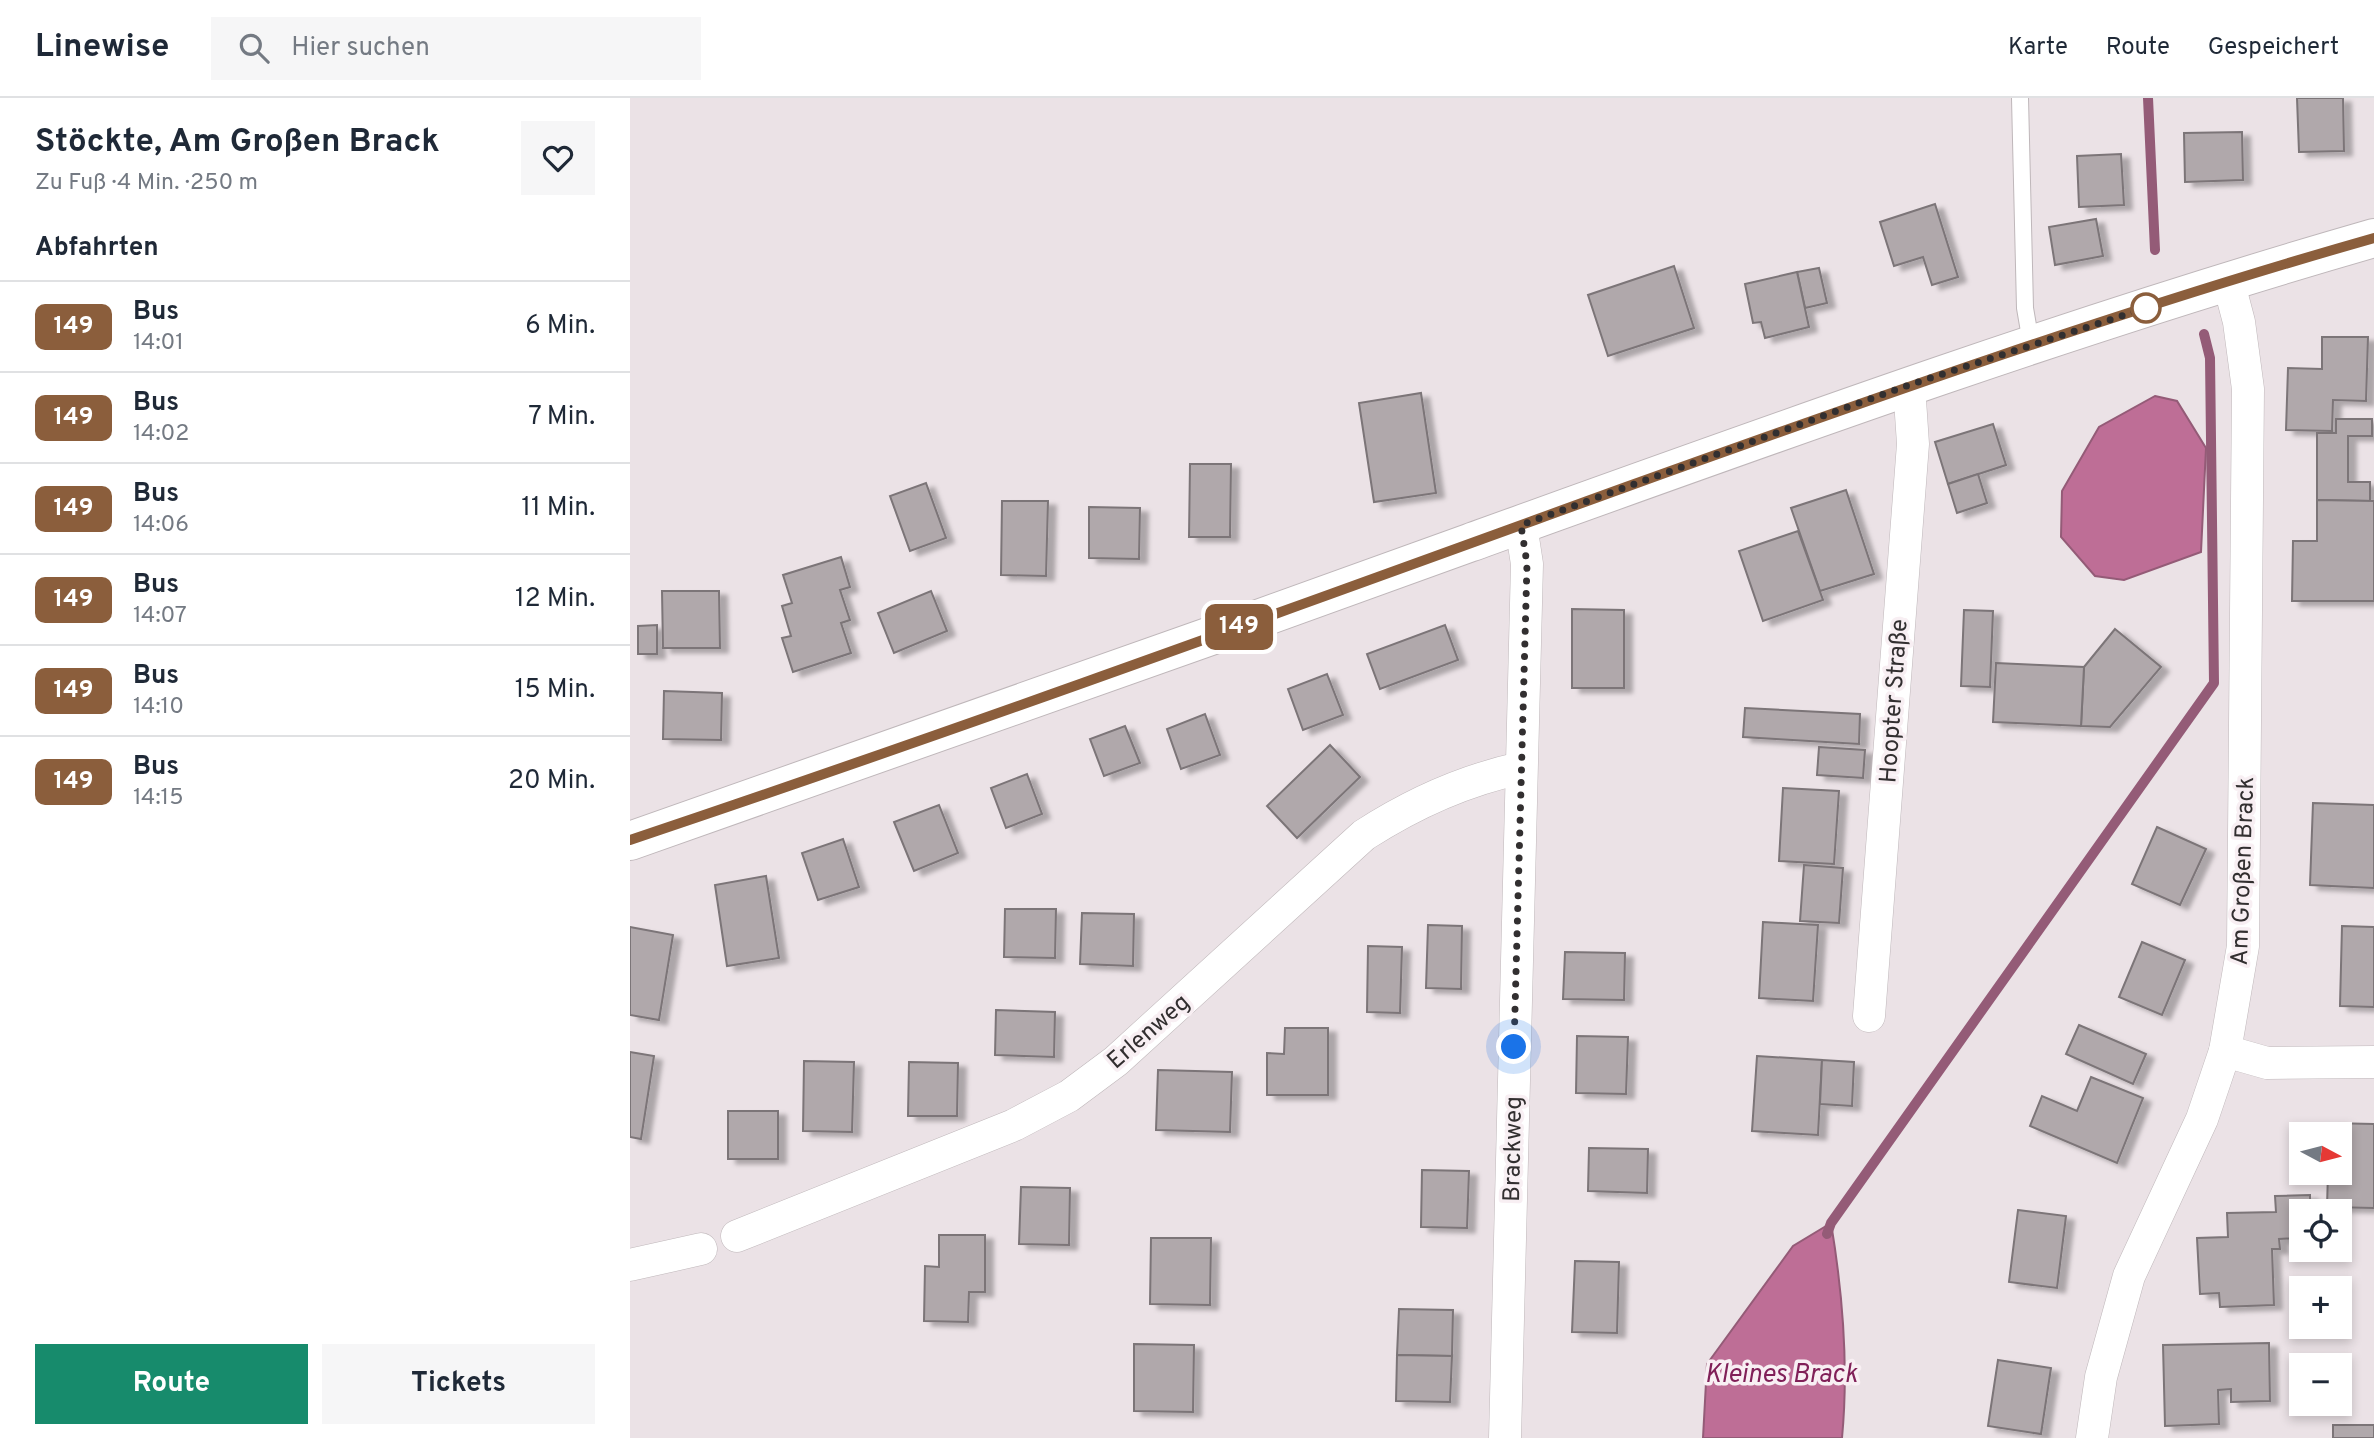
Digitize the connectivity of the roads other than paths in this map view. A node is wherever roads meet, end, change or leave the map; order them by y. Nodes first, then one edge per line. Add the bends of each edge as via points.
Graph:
1 (2021, 98) edge
2 (2374, 238) edge
3 (2228, 280) junction
4 (2031, 342) junction
5 (1909, 385) junction
6 (1521, 525) junction
7 (1521, 768) junction
8 (630, 841) edge
9 (1870, 1016) dead end
10 (2225, 1051) junction
11 (2374, 1062) edge
12 (737, 1236) dead end
13 (701, 1249) dead end
14 (630, 1265) edge
15 (1505, 1438) edge
16 (2092, 1438) edge

1 - 4 lane via 2025,307
2 - 3 street
3 - 4 street
3 - 10 street, Am Großen Brack via 2248,389 2244,946
4 - 5 street
5 - 6 street
5 - 9 street, Hoopter Straße via 1913,444
6 - 7 street, Brackweg via 1527,564
6 - 8 street
7 - 12 street, Erlenweg via 1487,775 1402,811 1364,835 1116,1061 1069,1096 1014,1125
7 - 15 street, Brackweg
10 - 11 street via 2267,1063
10 - 16 street, Am Großen Brack via 2202,1119 2129,1276 2101,1377
13 - 14 street

